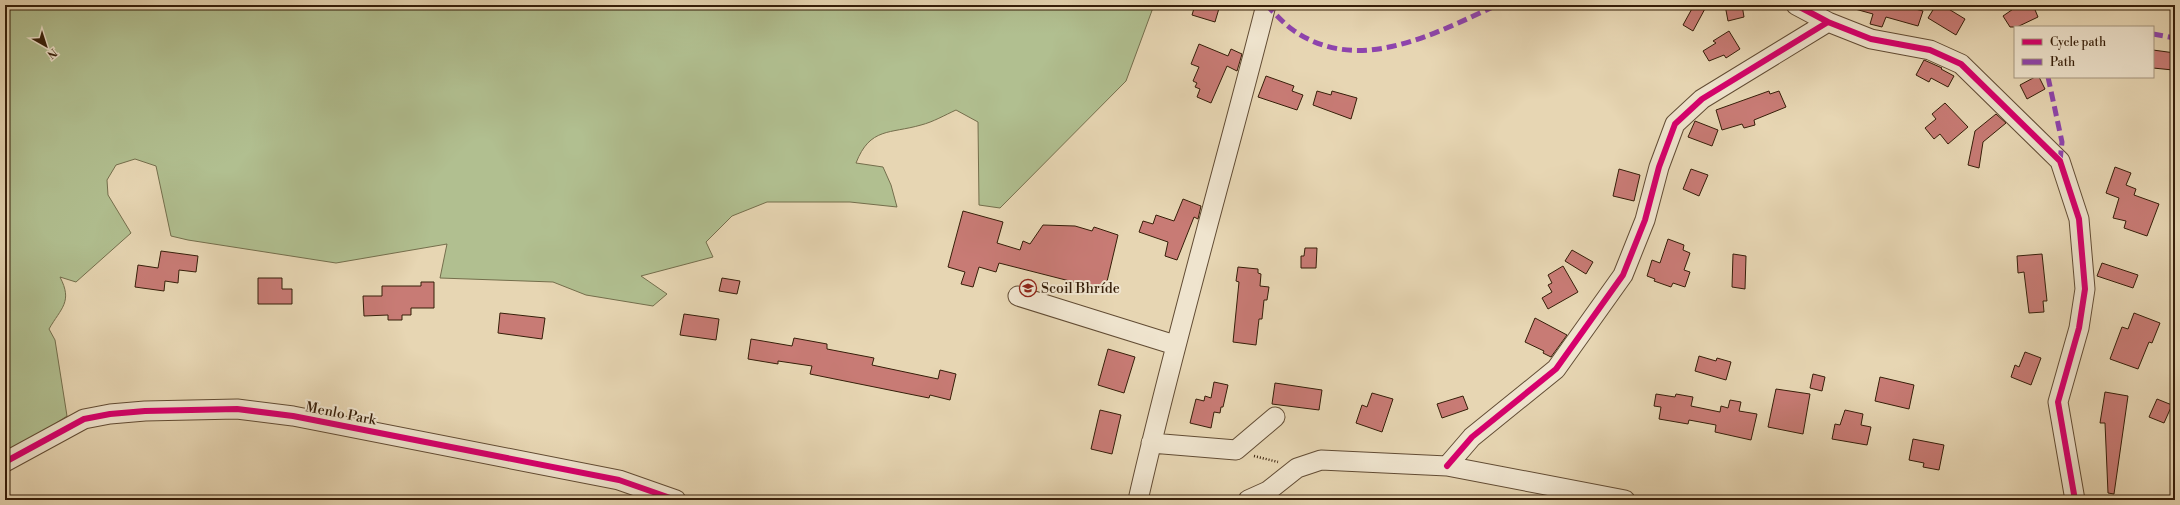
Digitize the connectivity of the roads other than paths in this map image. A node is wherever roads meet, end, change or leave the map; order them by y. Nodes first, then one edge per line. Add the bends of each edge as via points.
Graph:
1 (1266, 5) edge
2 (1796, 5) edge
3 (1828, 22) junction
4 (1018, 296) dead end
5 (1175, 345) junction
6 (1275, 417) dead end
7 (1151, 443) junction
8 (5, 462) edge
9 (1447, 466) junction
10 (676, 500) edge
11 (1138, 500) edge
12 (1248, 500) edge
13 (1625, 500) edge
14 (2075, 500) edge

1 - 5 street
2 - 3 street
3 - 9 street via 1702,99 1675,124 1659,167 1645,220 1623,275 1556,369 1472,437
3 - 14 street via 1871,39 1930,50 1961,64 2060,161 2079,219 2085,289 2079,328 2058,402
4 - 5 street
5 - 7 street
6 - 7 street via 1236,450
7 - 11 street
8 - 10 street, Menlo Park via 84,419 145,411 237,409 293,416 619,480
9 - 12 street via 1321,460 1297,468 1268,491
9 - 13 street

